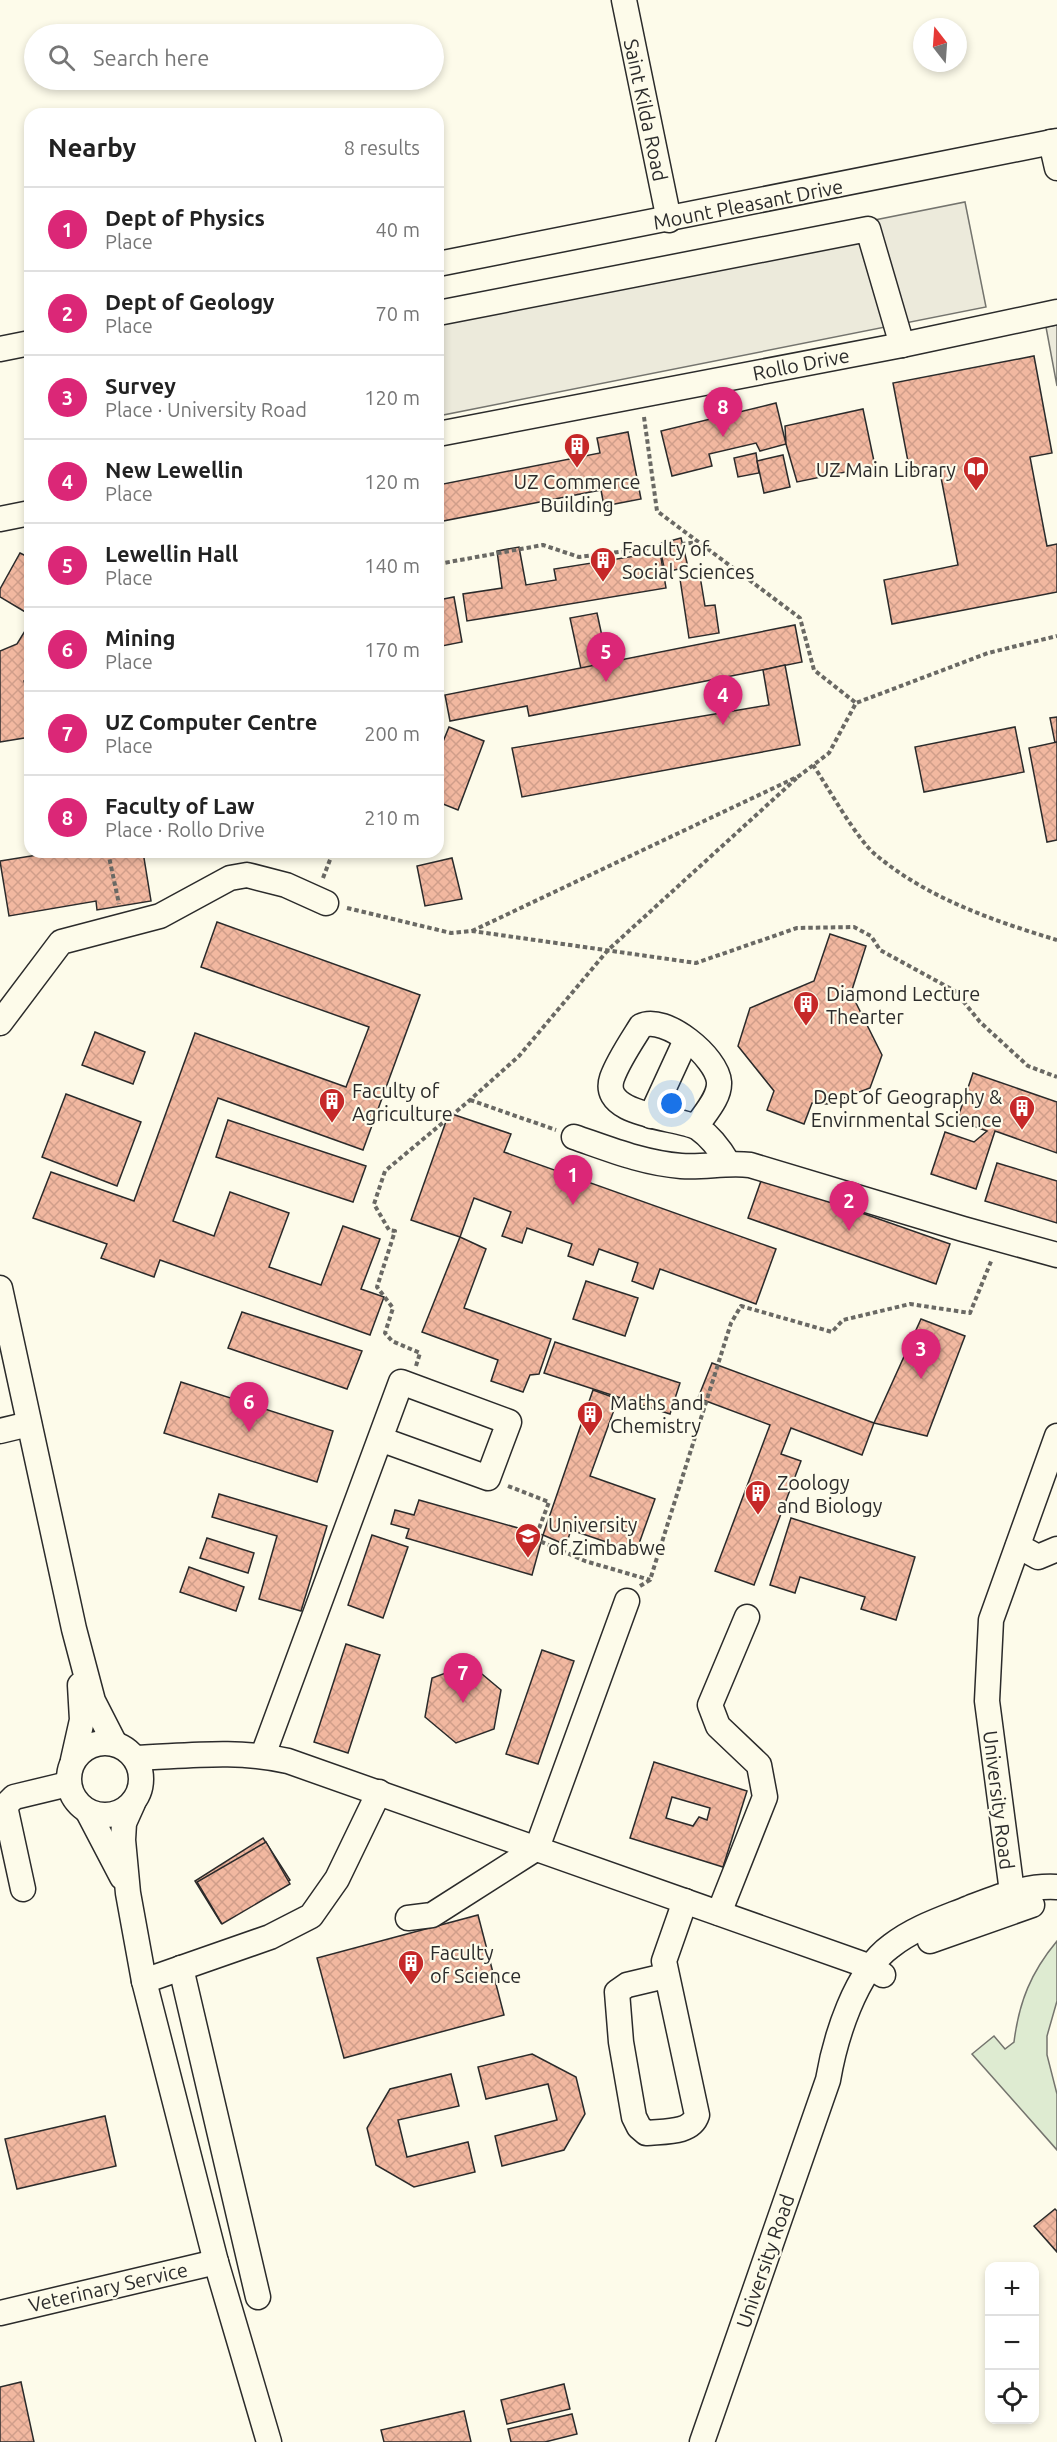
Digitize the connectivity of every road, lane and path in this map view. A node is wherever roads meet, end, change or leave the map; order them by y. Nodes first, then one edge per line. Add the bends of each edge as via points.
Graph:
1 (624, 0) edge
2 (1054, 141) edge
3 (1057, 168) edge
4 (669, 220) junction
5 (444, 263) edge
6 (444, 312) edge
7 (1057, 312) edge
8 (24, 344) edge
9 (902, 345) junction
10 (0, 349) edge
11 (640, 395) junction
12 (444, 433) edge
13 (24, 514) edge
14 (0, 519) edge
15 (699, 542) junction
16 (444, 563) edge
17 (1057, 636) edge
18 (856, 703) junction
19 (813, 765) junction
20 (799, 776) junction
21 (109, 858) edge
22 (332, 858) edge
23 (321, 900) junction
24 (123, 925) junction
25 (472, 931) junction
26 (1057, 940) edge
27 (608, 950) junction
28 (0, 1023) edge
29 (686, 1040) junction
30 (1057, 1077) edge
31 (470, 1101) junction
32 (651, 1116) junction
33 (696, 1127) junction
34 (574, 1137) joint
35 (728, 1163) junction
36 (1000, 1239) junction
37 (1057, 1255) edge
38 (0, 1288) edge
39 (409, 1385) junction
40 (29, 1424) junction
41 (0, 1431) edge
42 (1057, 1436) edge
43 (380, 1439) junction
44 (488, 1478) junction
45 (1017, 1546) junction
46 (1057, 1549) edge
47 (650, 1580) junction
48 (627, 1601) joint
49 (747, 1617) dead end
50 (74, 1629) junction
51 (115, 1744) junction
52 (202, 1752) junction
53 (263, 1755) junction
54 (135, 1758) junction
55 (73, 1760) junction
56 (68, 1784) junction
57 (379, 1792) junction
58 (136, 1797) junction
59 (88, 1812) junction
60 (537, 1848) junction
61 (1057, 1887) edge
62 (22, 1889) dead end
63 (128, 1893) junction
64 (1057, 1895) edge
65 (685, 1901) junction
66 (1014, 1901) junction
67 (719, 1913) junction
68 (408, 1918) dead end
69 (182, 1968) junction
70 (877, 1971) junction
71 (665, 1976) junction
72 (144, 1981) junction
73 (216, 2262) junction
74 (258, 2297) dead end
75 (0, 2313) edge
76 (269, 2442) edge
77 (702, 2442) edge

1 - 4 street, Saint Kilda Road
2 - 3 street
2 - 4 street, Mount Pleasant Drive
4 - 5 street, Mount Pleasant Drive
6 - 9 street via 868,229
7 - 9 street, Rollo Drive
8 - 10 street
9 - 11 street, Rollo Drive
11 - 12 street, Rollo Drive
11 - 15 path via 657,511
13 - 14 street
15 - 16 path via 579,557 543,545
15 - 18 path via 800,618 814,670
17 - 18 path via 988,653
18 - 19 path via 829,753
19 - 20 path
19 - 26 path via 874,854 924,887 997,921
20 - 25 path
20 - 27 path
21 - 24 path
22 - 23 path
23 - 24 street via 286,885 247,875 230,878 160,916
23 - 25 path via 451,933
24 - 28 street via 61,942
25 - 27 path
27 - 30 path via 696,963 797,928 854,927 871,936 880,950 956,991 980,1023 1028,1066
27 - 31 path via 519,1056
29 - 32 street
29 - 32 street via 658,1022 648,1022 641,1026 611,1080 613,1097 619,1103
29 - 33 street via 708,1059 719,1081 715,1098
31 - 34 path
31 - 39 path via 385,1171 374,1204 389,1230 394,1231 377,1287 393,1308 384,1333 392,1341 420,1353
32 - 33 street
33 - 35 street via 718,1147
34 - 35 street via 638,1159 682,1167
35 - 36 street via 750,1165
36 - 37 street
36 - 47 path via 970,1313 910,1304 843,1320 832,1332 741,1306 731,1323
38 - 40 street
39 - 43 street via 401,1382
39 - 44 street via 509,1422
40 - 41 street
40 - 50 street
42 - 45 street, University Road
43 - 44 street
43 - 53 street
44 - 47 path via 549,1502 536,1539 585,1561
45 - 46 street via 1038,1557
45 - 66 street, University Road via 991,1620 987,1671 987,1701
47 - 48 path via 633,1591
48 - 60 street
49 - 67 street via 711,1705 718,1726 759,1765 765,1797
50 - 51 street via 93,1701
50 - 55 street via 82,1720
51 - 54 street
51 - 55 street via 91,1745
52 - 53 street
52 - 54 street
52 - 58 street via 168,1769
53 - 57 street
54 - 58 street via 141,1774
55 - 56 street
56 - 59 street via 78,1805
56 - 62 street via 14,1797 5,1806
57 - 60 street
57 - 69 street via 337,1879 311,1916 270,1937
58 - 59 street via 112,1815
58 - 63 street via 124,1823
59 - 63 street
60 - 65 street
60 - 68 street via 432,1915
61 - 66 street
63 - 72 street
64 - 66 street
65 - 67 street
65 - 71 street via 669,1942
66 - 70 street, University Road via 924,1926 889,1947
67 - 70 street
69 - 72 street
69 - 74 street
70 - 77 street, University Road via 835,2042 828,2080
71 - 71 street via 697,2115 694,2124 687,2128 646,2133 634,2117 617,1992 627,1985
72 - 73 street
73 - 75 street, Veterinary Service
73 - 76 street

